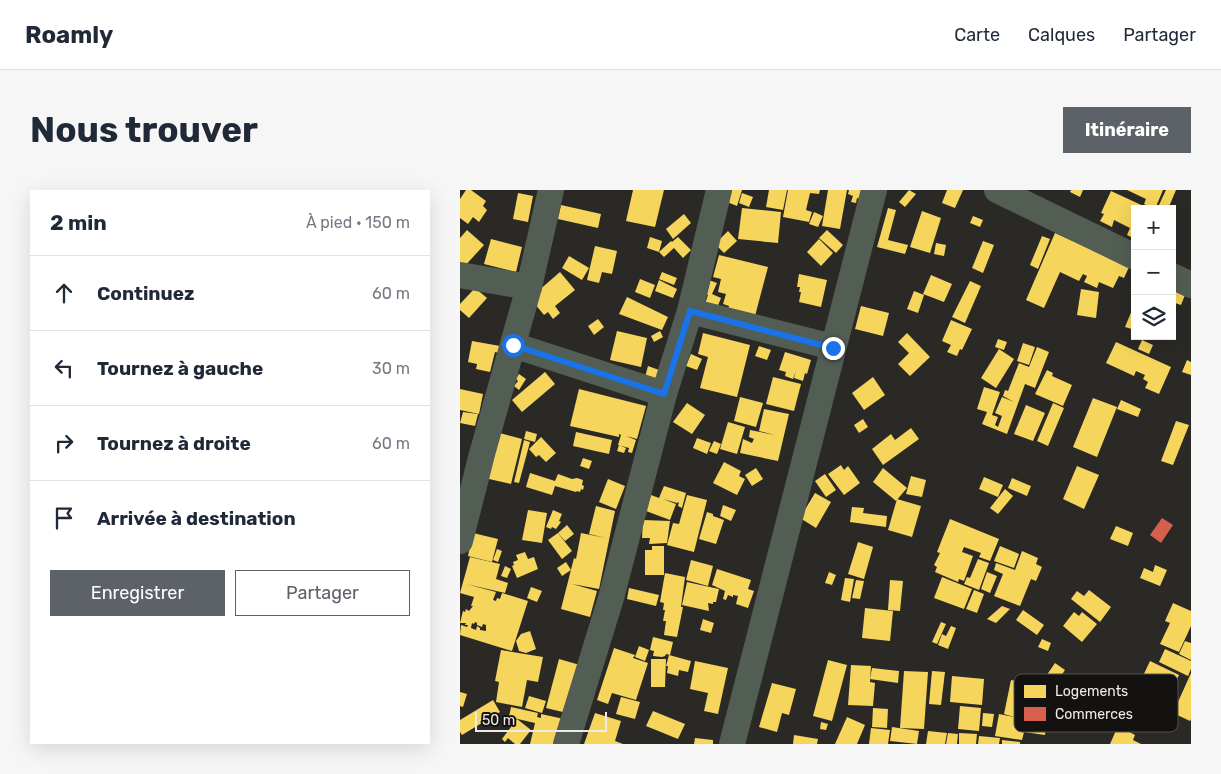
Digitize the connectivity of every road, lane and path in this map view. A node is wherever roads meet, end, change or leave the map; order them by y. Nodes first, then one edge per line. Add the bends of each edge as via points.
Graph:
1 (551, 190) edge
2 (719, 190) edge
3 (874, 190) edge
4 (997, 190) edge
5 (1131, 255) edge
6 (460, 275) edge
7 (1176, 278) edge
8 (1191, 285) edge
9 (529, 287) junction
10 (690, 311) junction
11 (513, 345) junction
12 (833, 348) junction
13 (664, 394) junction
14 (471, 452) edge
15 (460, 541) edge
16 (566, 744) edge
17 (732, 744) edge

1 - 9 street
2 - 10 street
3 - 12 street
4 - 5 street
6 - 9 street
7 - 8 street
9 - 11 street
10 - 12 street
10 - 13 street
11 - 13 street
11 - 14 street
12 - 17 street
13 - 16 street via 611,598
14 - 15 street

